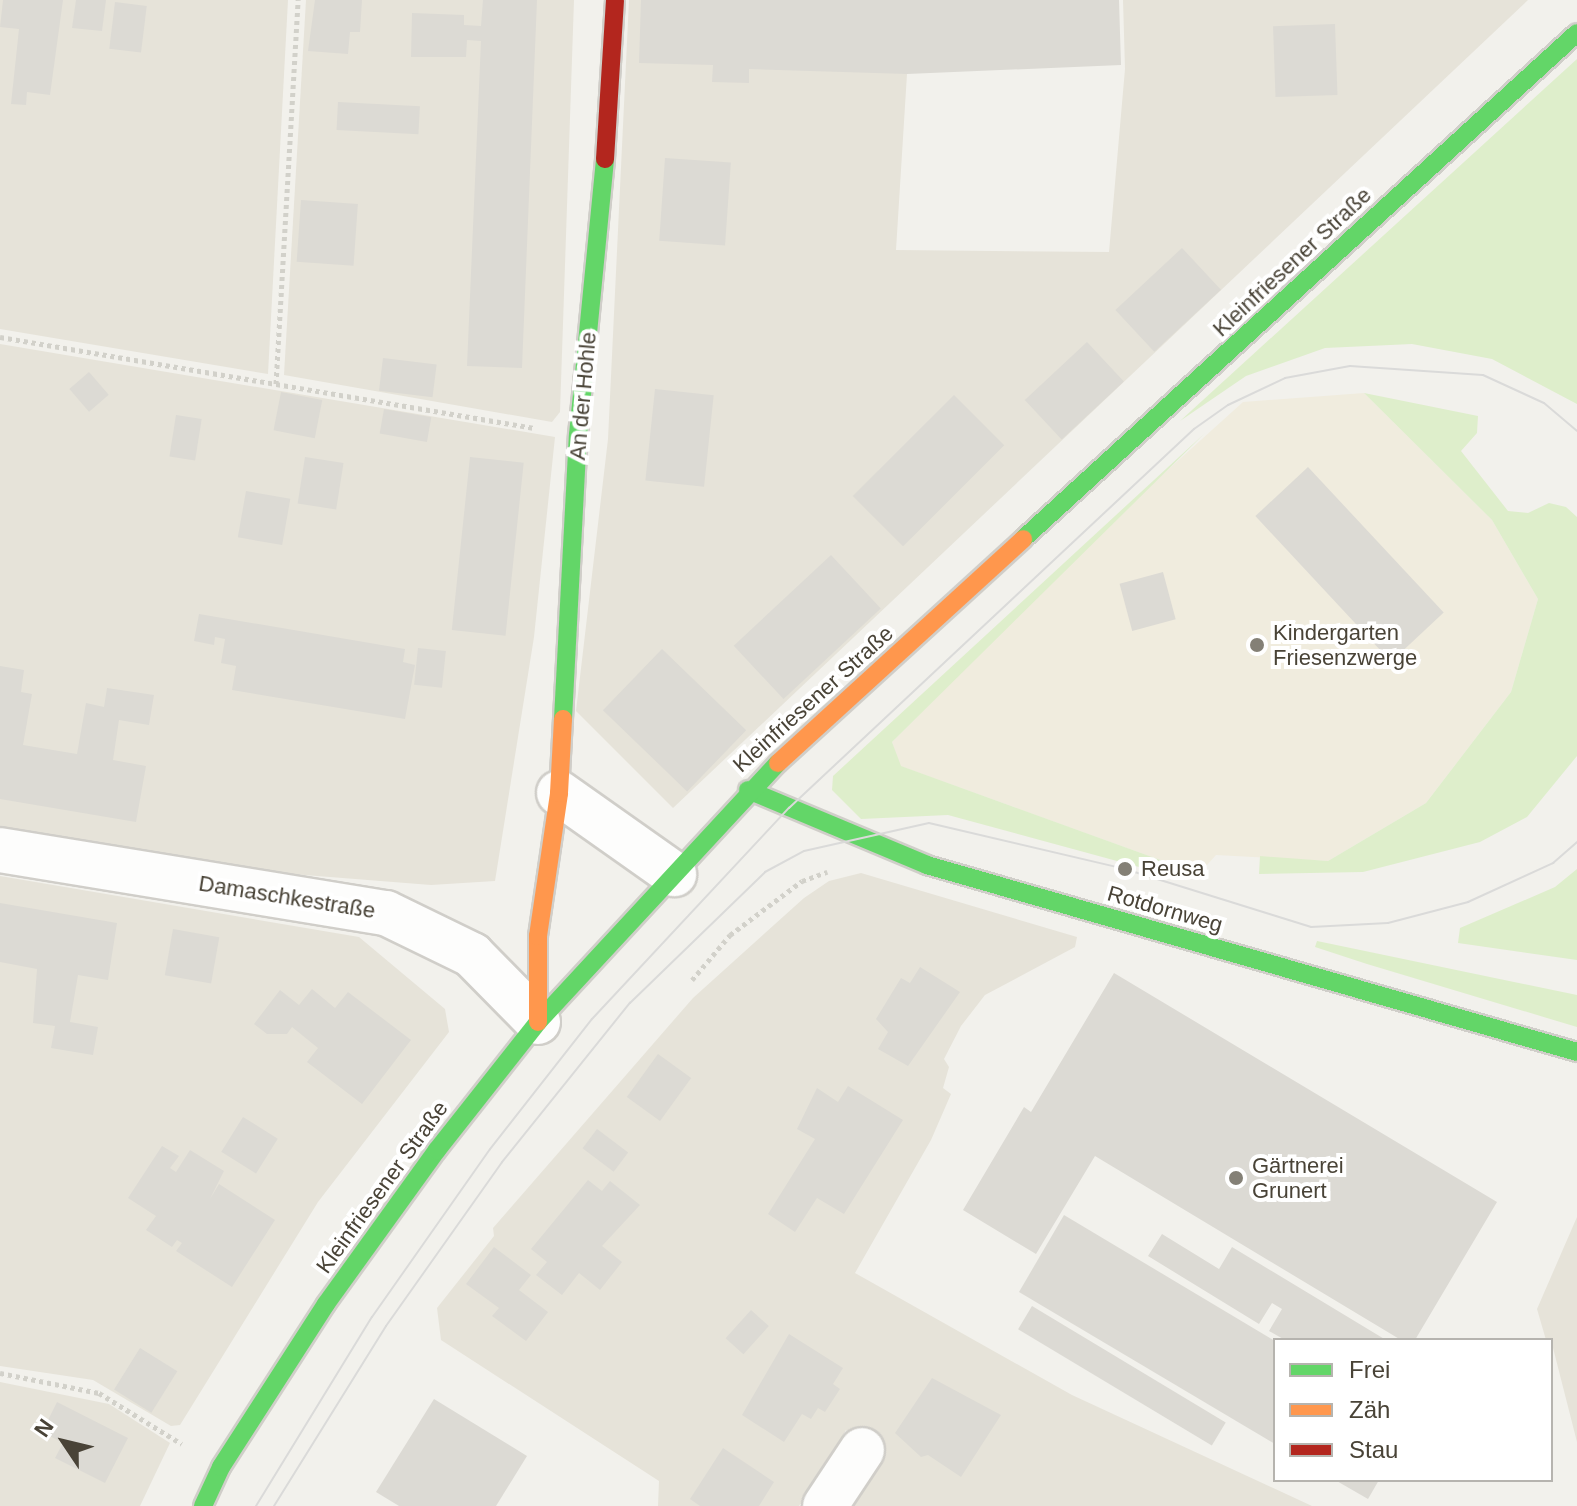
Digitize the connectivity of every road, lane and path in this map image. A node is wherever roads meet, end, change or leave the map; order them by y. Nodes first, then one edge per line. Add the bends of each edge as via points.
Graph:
1 (298, 0) edge
2 (615, 0) edge
3 (1577, 33) edge
4 (0, 337) edge
5 (276, 384) junction
6 (578, 435) junction
7 (748, 790) junction
8 (559, 793) junction
9 (884, 849) junction
10 (0, 850) edge
11 (674, 874) junction
12 (692, 980) dead end
13 (538, 1022) junction
14 (1577, 1052) edge
15 (0, 1373) edge
16 (862, 1450) dead end
17 (221, 1467) junction
18 (203, 1506) edge
19 (825, 1506) edge

1 - 5 path
2 - 6 street, An der Hohle via 614,73
3 - 7 street, Kleinfriesener Straße
4 - 5 path
5 - 6 path
6 - 8 street, An der Hohle
7 - 9 street, Rotdornweg
7 - 11 street, Kleinfriesener Straße
8 - 11 street
8 - 13 street, An der Hohle via 538,936
9 - 12 path via 802,881 730,935
9 - 14 street, Rotdornweg
10 - 13 street, Damaschkestraße via 386,913 472,955
11 - 13 street, Kleinfriesener Straße
13 - 17 street, Kleinfriesener Straße via 326,1304
15 - 17 path via 99,1393
16 - 19 street
17 - 18 street, Kleinfriesener Straße

